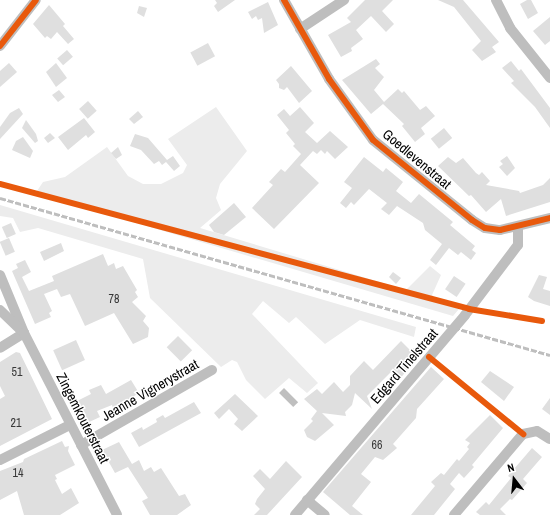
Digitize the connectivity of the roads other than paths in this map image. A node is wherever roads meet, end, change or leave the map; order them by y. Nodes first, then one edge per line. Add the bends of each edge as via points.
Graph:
1 (36, 0) edge
2 (284, 0) edge
3 (344, 0) edge
4 (496, 0) edge
5 (300, 29) junction
6 (0, 46) edge
7 (550, 78) edge
8 (550, 218) edge
9 (518, 227) junction
10 (0, 275) edge
11 (0, 310) edge
12 (24, 333) junction
13 (0, 348) edge
14 (212, 370) dead end
15 (70, 425) junction
16 (550, 438) edge
17 (81, 445) junction
18 (0, 460) edge
19 (307, 500) junction
20 (115, 515) edge
21 (295, 515) edge
22 (325, 515) edge
23 (454, 515) edge

1 - 6 street
2 - 5 street, Goedlevenstraat
3 - 5 street
4 - 7 street via 510,28
5 - 9 street, Goedlevenstraat via 329,79 374,140 485,228 500,230
8 - 9 street, Goedlevenstraat
9 - 19 street, Edgard Tinelstraat via 518,246 465,315
10 - 12 street, Zingemkouterstraat
11 - 12 street, Zingemkouterstraat
12 - 13 street
12 - 15 street, Zingemkouterstraat
14 - 17 street, Jeanne Vignerystraat
15 - 17 street, Zingemkouterstraat
15 - 18 street
16 - 23 street via 537,431 523,434
17 - 20 street, Zingemkouterstraat
19 - 21 street, Edgard Tinelstraat
19 - 22 street

